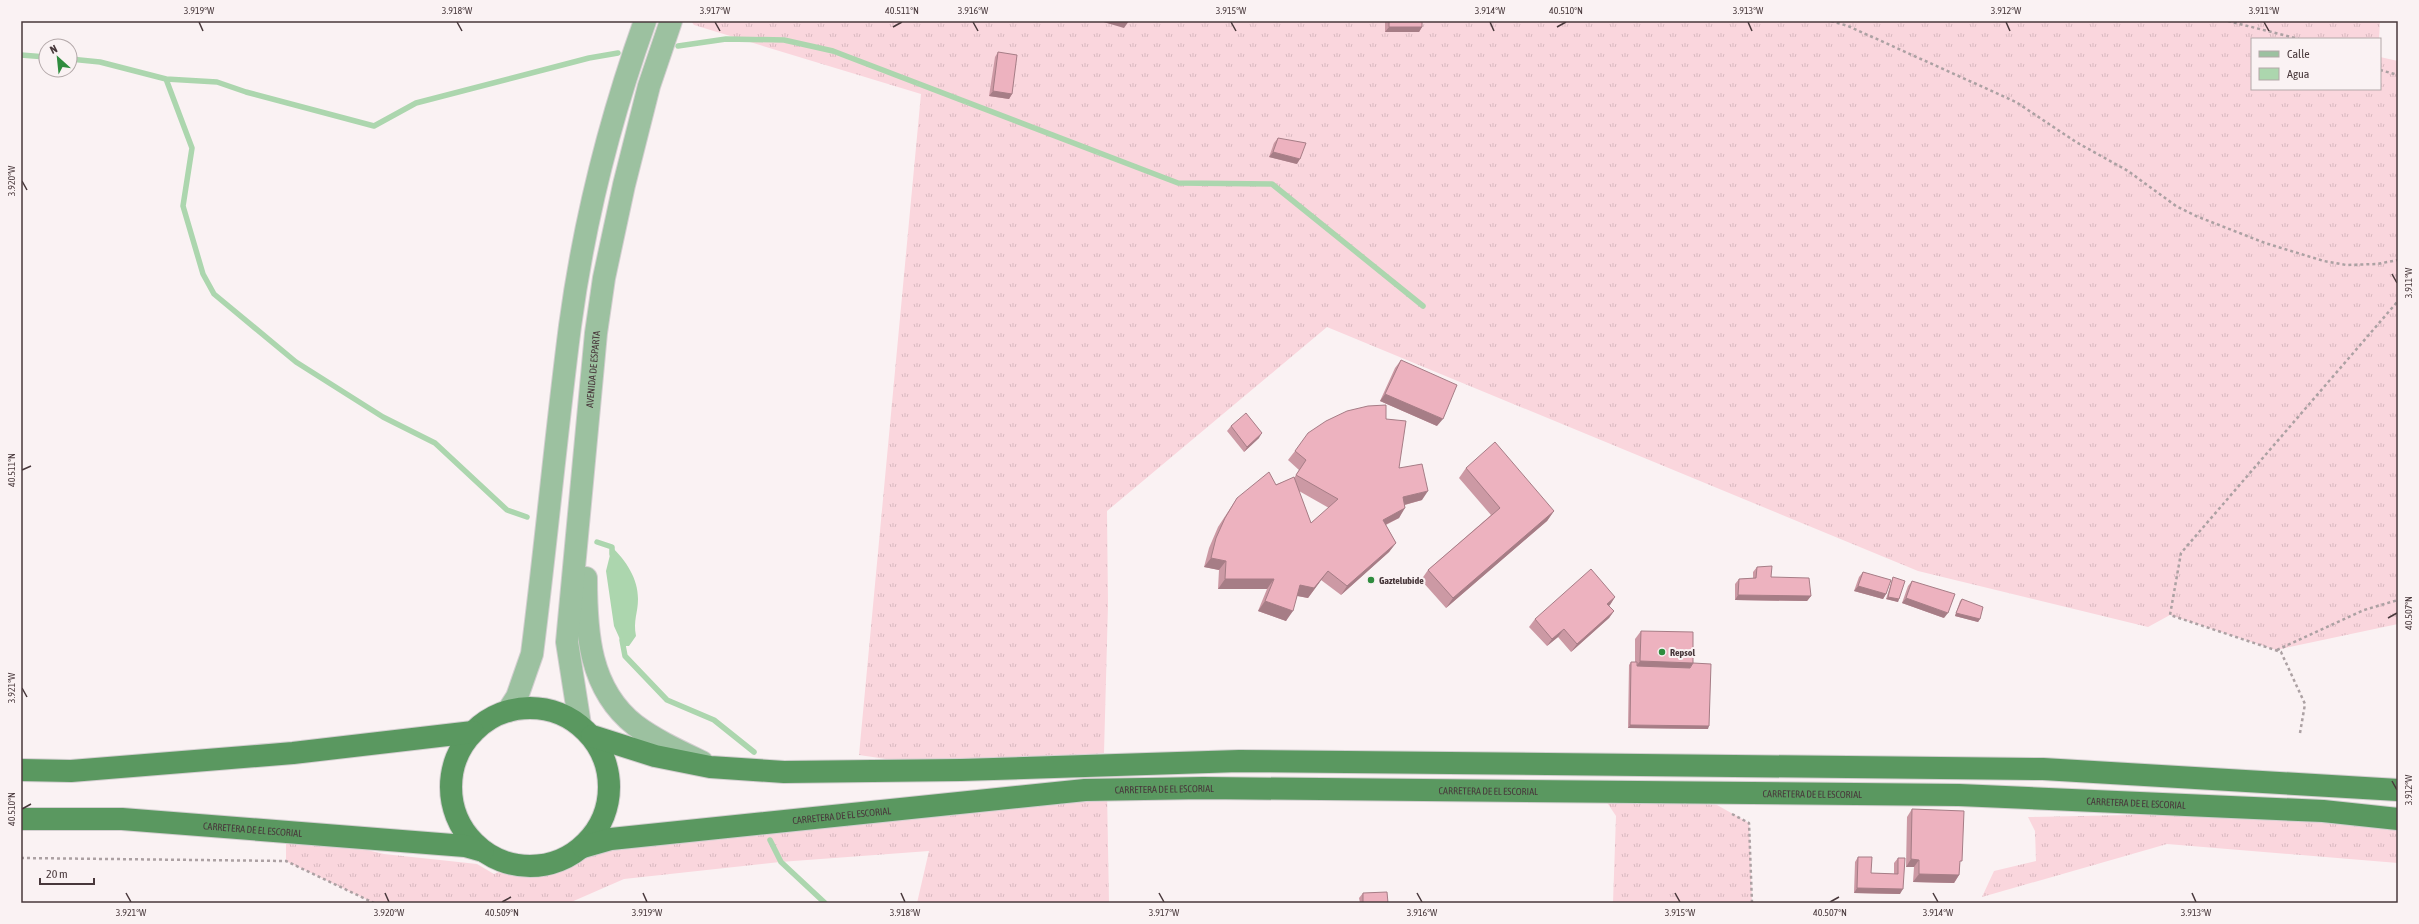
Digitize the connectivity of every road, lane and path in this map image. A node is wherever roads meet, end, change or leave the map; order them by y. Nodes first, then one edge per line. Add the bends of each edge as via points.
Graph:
1 (645, 21) edge
2 (671, 21) edge
3 (1831, 21) edge
4 (2228, 21) edge
5 (2295, 38) edge
6 (2381, 70) edge
7 (2398, 75) edge
8 (2398, 260) edge
9 (2398, 301) edge
10 (586, 445) junction
11 (2398, 600) edge
12 (2276, 650) junction
13 (508, 711) junction
14 (586, 730) junction
15 (474, 732) junction
16 (2300, 733) dead end
17 (710, 766) junction
18 (21, 770) edge
19 (2398, 790) edge
20 (1730, 812) dead end
21 (21, 818) edge
22 (2398, 818) edge
23 (582, 847) junction
24 (483, 851) junction
25 (21, 858) edge
26 (374, 903) edge
27 (1752, 903) edge

1 - 13 main road via 622,87 593,205 570,324 532,654 517,697
2 - 10 main road, AVENIDA DE ESPARTA via 649,86 604,278 596,333
3 - 8 path via 1848,26 2016,102 2076,142 2128,171 2176,206 2196,216 2265,243 2324,261 2346,265
4 - 5 path
6 - 7 path
9 - 12 path via 2181,553 2170,615
10 - 14 main road, AVENIDA DE ESPARTA via 567,642
10 - 17 main road via 586,615 594,666 616,705 634,724 657,740
11 - 12 path via 2364,610
12 - 16 path via 2281,652 2305,704
13 - 14 highway via 533,708 557,712
13 - 15 highway via 489,720
14 - 17 highway via 654,756
14 - 23 highway via 604,757 608,775 608,806 598,828
15 - 18 highway via 293,754 71,771
15 - 24 highway via 461,749 454,768 451,789 454,810 462,829
17 - 19 highway via 784,772 961,770 1247,761 2043,769
20 - 27 path via 1749,823
21 - 24 highway, CARRETERA DE EL ESCORIAL via 154,822 465,846
22 - 23 highway, CARRETERA DE EL ESCORIAL via 2323,811 1959,795 1218,788 1085,790 611,839
23 - 24 highway via 569,856 537,866 514,865
25 - 26 path via 286,861

